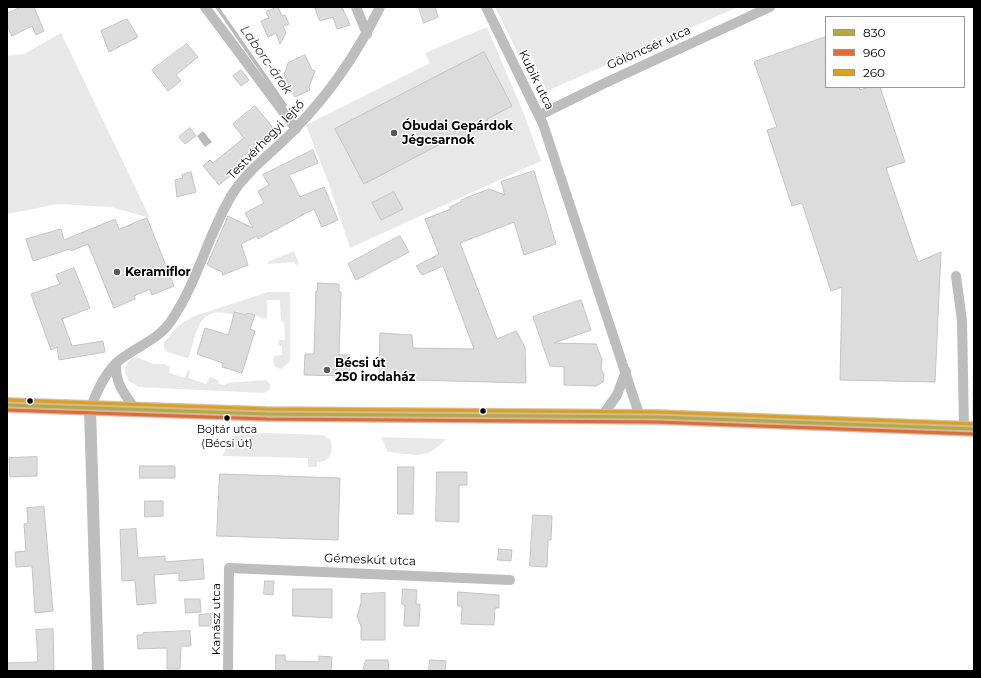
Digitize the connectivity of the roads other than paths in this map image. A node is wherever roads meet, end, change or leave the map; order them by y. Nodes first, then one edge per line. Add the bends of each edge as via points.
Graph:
1 (205, 7) edge
2 (356, 7) edge
3 (380, 7) edge
4 (486, 7) edge
5 (770, 7) edge
6 (367, 34) junction
7 (540, 115) junction
8 (296, 129) junction
9 (956, 276) dead end
10 (116, 364) junction
11 (626, 371) junction
12 (7, 406) edge
13 (90, 410) junction
14 (137, 411) junction
15 (602, 416) junction
16 (640, 417) junction
17 (969, 429) edge
18 (229, 568) joint
19 (510, 580) dead end
20 (98, 671) edge
21 (228, 671) edge

1 - 8 street
2 - 6 street
3 - 6 street, Testvérhegyi lejtő
4 - 7 street, Kubik utca
5 - 7 street, Gölöncsér utca
6 - 8 street, Testvérhegyi lejtő via 336,82
7 - 11 street, Kubik utca
8 - 10 street, Testvérhegyi lejtő via 234,192 183,301 171,321 159,334
9 - 17 street via 962,322
10 - 13 street, Testvérhegyi lejtő via 103,380
10 - 14 street via 119,385
11 - 15 street via 617,395
11 - 16 street, Kubik utca
12 - 13 main road
13 - 14 main road
13 - 20 street
14 - 15 main road via 345,416
15 - 16 main road
16 - 17 main road
18 - 19 street, Gémeskút utca
18 - 21 street, Kanász utca

